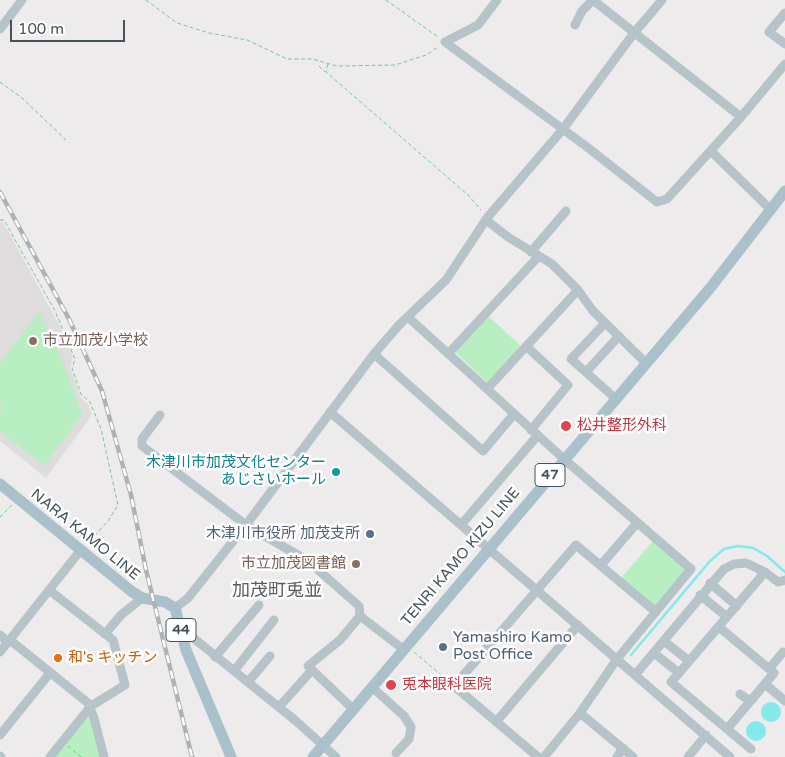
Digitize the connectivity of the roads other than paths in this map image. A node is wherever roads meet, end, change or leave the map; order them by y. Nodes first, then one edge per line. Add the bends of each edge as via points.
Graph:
1 (22, 0) edge
2 (497, 0) edge
3 (593, 0) edge
4 (662, 0) edge
5 (785, 13) edge
6 (575, 25) dead end
7 (0, 29) edge
8 (634, 33) junction
9 (785, 44) edge
10 (785, 64) edge
11 (741, 117) junction
12 (563, 129) junction
13 (711, 151) junction
14 (785, 191) edge
15 (770, 209) junction
16 (566, 211) dead end
17 (487, 219) junction
18 (534, 255) junction
19 (578, 290) junction
20 (408, 318) junction
21 (605, 323) junction
22 (619, 336) junction
23 (526, 346) junction
24 (374, 354) junction
25 (448, 354) junction
26 (646, 362) junction
27 (586, 372) junction
28 (487, 389) junction
29 (616, 398) junction
30 (330, 412) junction
31 (514, 414) junction
32 (160, 415) dead end
33 (535, 433) junction
34 (564, 459) junction
35 (0, 484) edge
36 (638, 522) junction
37 (246, 525) junction
38 (461, 525) junction
39 (489, 549) junction
40 (80, 551) junction
41 (601, 566) junction
42 (765, 572) junction
43 (785, 580) edge
44 (710, 583) junction
45 (49, 590) junction
46 (538, 590) junction
47 (700, 595) junction
48 (142, 598) junction
49 (259, 605) dead end
50 (737, 606) junction
51 (174, 608) junction
52 (656, 612) junction
53 (360, 616) junction
54 (727, 617) junction
55 (274, 620) dead end
56 (578, 625) junction
57 (719, 627) junction
58 (180, 628) junction
59 (0, 634) edge
60 (105, 634) junction
61 (9, 641) junction
62 (664, 641) junction
63 (405, 647) junction
64 (0, 652) edge
65 (654, 653) junction
66 (270, 656) dead end
67 (215, 657) junction
68 (782, 659) edge
69 (617, 660) junction
70 (689, 661) junction
71 (769, 669) junction
72 (312, 670) junction
73 (234, 671) junction
74 (50, 673) junction
75 (679, 673) junction
76 (635, 675) junction
77 (248, 682) junction
78 (765, 684) junction
79 (373, 688) junction
80 (740, 694) dead end
81 (785, 701) edge
82 (750, 702) junction
83 (90, 706) junction
84 (279, 707) junction
85 (354, 710) junction
86 (580, 713) junction
87 (496, 722) junction
88 (727, 729) junction
89 (706, 734) junction
90 (0, 735) edge
91 (323, 745) junction
92 (623, 748) junction
93 (750, 749) dead end
94 (395, 753) edge
95 (50, 757) edge
96 (104, 757) edge
97 (231, 757) edge
98 (313, 757) edge
99 (336, 757) edge
100 (538, 757) edge
101 (544, 757) edge
102 (616, 757) edge
103 (633, 757) edge
104 (688, 757) edge
105 (730, 757) edge

1 - 7 street
2 - 12 street via 478,25 445,42
3 - 6 street
3 - 8 street
4 - 8 street
5 - 9 street via 769,32
8 - 11 street
8 - 12 street
10 - 11 street
11 - 13 street
12 - 13 street via 657,202 667,199
12 - 17 street
13 - 15 street
14 - 15 main road, TENRI KAMO KIZU LINE / 47
15 - 26 main road, TENRI KAMO KIZU LINE / 47 via 730,265
16 - 18 street
17 - 18 street
17 - 20 street via 446,280
18 - 19 street via 552,264
18 - 25 street
19 - 21 street
19 - 23 street
20 - 24 street
20 - 25 street
21 - 22 street
21 - 27 street via 571,359
22 - 26 street
22 - 27 street
23 - 28 street
23 - 33 street via 568,385
24 - 30 street
24 - 31 street via 483,451
25 - 28 street
26 - 29 main road, TENRI KAMO KIZU LINE / 47
27 - 29 street
28 - 31 street
29 - 34 main road, TENRI KAMO KIZU LINE / 47
30 - 37 street
30 - 38 street
31 - 33 street
32 - 37 street via 142,439 142,446
33 - 34 street
33 - 38 street
34 - 36 street
34 - 39 main road, TENRI KAMO KIZU LINE / 47
35 - 40 main road, NARA KAMO LINE / 44
36 - 41 street
36 - 52 street via 691,569
37 - 51 street via 188,598
37 - 53 street via 308,561 358,606
38 - 39 street
39 - 46 street
39 - 63 main road, TENRI KAMO KIZU LINE / 47
40 - 45 street
40 - 48 main road, NARA KAMO LINE / 44
41 - 46 street via 576,545
41 - 52 street
42 - 43 street via 780,583
42 - 44 street via 751,564 734,564
42 - 50 street
44 - 47 street
44 - 50 street
45 - 60 street
45 - 61 street
46 - 56 street
46 - 87 street via 454,686
47 - 54 street
47 - 62 street
48 - 51 main road, NARA KAMO LINE / 44 via 165,602
48 - 60 street
49 - 67 street
50 - 54 street
51 - 58 main road, 44
52 - 69 street
53 - 63 street
53 - 72 street via 340,640 308,666
54 - 57 street
55 - 73 street
56 - 69 street
56 - 87 street
57 - 70 street
57 - 71 street
58 - 67 street
58 - 97 main road, 44 via 186,650
59 - 61 street
60 - 83 street via 116,644 125,685
61 - 64 street
61 - 74 street
62 - 65 street
62 - 70 street
63 - 79 main road, TENRI KAMO KIZU LINE / 47
65 - 75 street
65 - 76 street
66 - 77 street
67 - 73 street
68 - 71 street
69 - 76 street
69 - 86 street
70 - 75 street
71 - 78 street via 774,673
72 - 84 street
72 - 85 street
73 - 77 street
74 - 83 street
74 - 90 street
75 - 88 street via 672,682
76 - 89 street
77 - 84 street
78 - 81 street
78 - 82 street
79 - 85 main road, TENRI KAMO KIZU LINE / 47
79 - 94 street via 404,716 411,727 409,739
80 - 82 street
82 - 88 street
83 - 95 street
83 - 96 street
84 - 91 street
85 - 91 main road, TENRI KAMO KIZU LINE / 47
86 - 92 street
86 - 101 street
87 - 100 street
88 - 93 street
89 - 104 street
89 - 105 street
91 - 98 main road, TENRI KAMO KIZU LINE / 47
91 - 99 street
92 - 102 street
92 - 103 street

